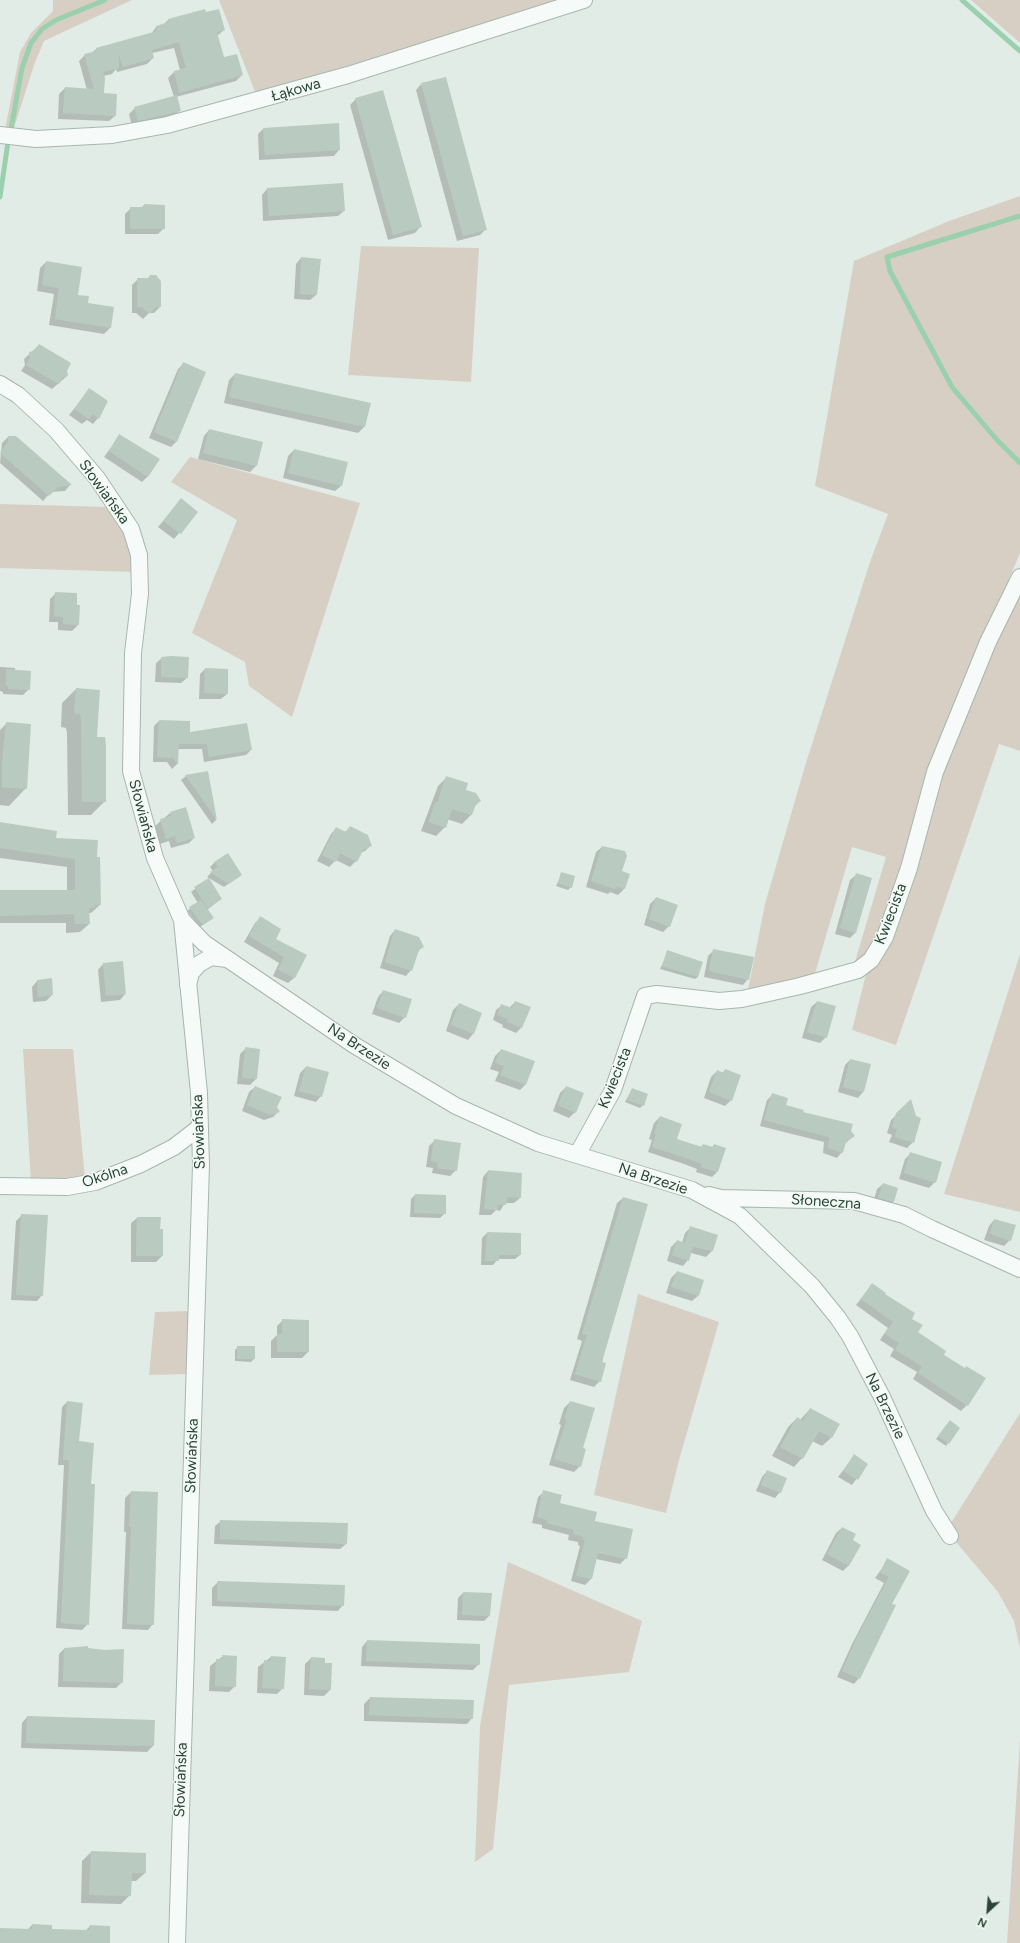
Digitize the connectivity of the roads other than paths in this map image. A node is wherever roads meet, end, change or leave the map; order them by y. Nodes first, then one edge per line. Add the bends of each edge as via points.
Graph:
1 (584, 0) edge
2 (0, 135) edge
3 (0, 384) edge
4 (1020, 577) edge
5 (182, 920) junction
6 (228, 959) junction
7 (188, 987) junction
8 (200, 1127) junction
9 (577, 1155) junction
10 (0, 1186) edge
11 (692, 1190) junction
12 (1020, 1269) edge
13 (950, 1536) dead end
14 (177, 1943) edge

1 - 2 street, Łąkowa via 348,75 167,125 112,135 36,138
3 - 5 street, Słowiańska via 18,395 56,430 97,478 131,528 139,555 140,594 133,653 131,771 155,858
4 - 9 street, Kwiecista via 988,642 935,772 909,868 888,930 871,960 858,970 742,999 719,1002 657,994 645,996 613,1090
5 - 6 street, Na Brzezie via 204,943
5 - 7 street, Słowiańska
6 - 7 street via 211,957 199,964 191,973
6 - 9 street, Na Brzezie via 354,1045 456,1106 538,1143
7 - 8 street, Słowiańska
8 - 10 street, Okólna via 174,1147 141,1164 94,1182 67,1187
8 - 14 street, Słowiańska via 195,1384
9 - 11 street, Na Brzezie
11 - 12 street, Słoneczna via 721,1198 854,1201 904,1215
11 - 13 street, Na Brzezie via 740,1216 812,1286 838,1318 882,1397 934,1511

